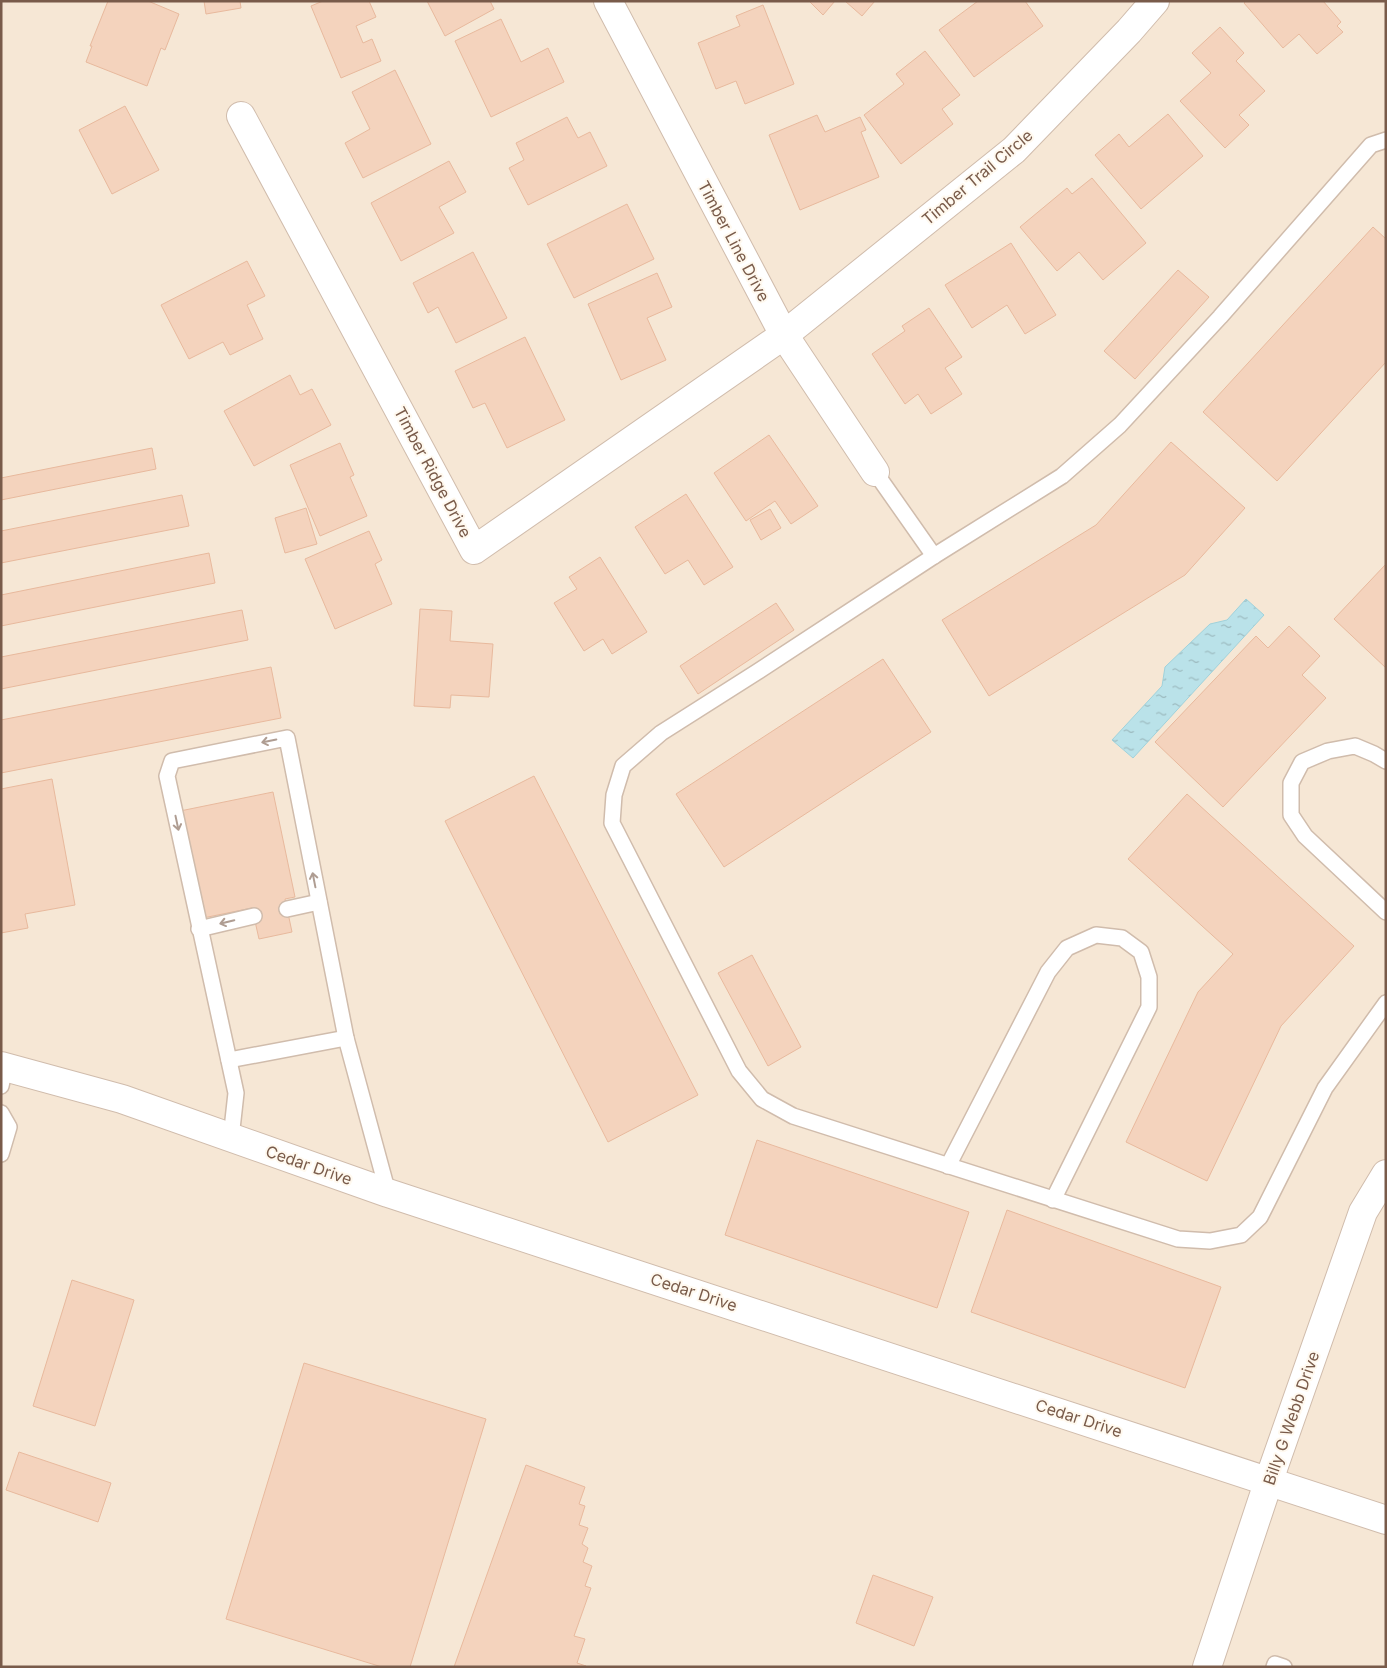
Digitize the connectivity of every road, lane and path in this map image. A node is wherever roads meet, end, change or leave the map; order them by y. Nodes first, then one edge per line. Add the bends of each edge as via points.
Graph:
1 (1156, 1) edge
2 (611, 2) edge
3 (241, 116) dead end
4 (1386, 140) edge
5 (784, 335) junction
6 (875, 472) joint
7 (934, 556) junction
8 (1386, 761) edge
9 (318, 902) junction
10 (287, 909) dead end
11 (1386, 912) edge
12 (254, 916) dead end
13 (199, 929) junction
14 (1386, 1003) edge
15 (346, 1038) junction
16 (229, 1060) junction
17 (3, 1073) edge
18 (1, 1113) edge
19 (231, 1138) junction
20 (1, 1154) edge
21 (948, 1166) junction
22 (1386, 1174) edge
23 (388, 1192) junction
24 (1054, 1200) junction
25 (1269, 1480) junction
26 (1386, 1520) edge
27 (1207, 1667) edge
28 (1274, 1667) edge
29 (1284, 1667) edge

1 - 5 street, Timber Trail Circle via 1014,150
2 - 5 street, Timber Line Drive
3 - 5 street, Timber Ridge Drive via 474,550
4 - 7 lane via 1371,145 1120,425 1062,476
5 - 6 street, Timber Line Drive
6 - 7 lane
7 - 21 lane via 661,733 623,766 614,795 612,823 739,1071 762,1099 793,1116
8 - 11 lane via 1354,746 1328,751 1302,762 1291,783 1291,815 1305,836
9 - 10 lane
9 -> 13 lane via 287,738 172,761 167,776
9 - 15 lane
12 -> 13 lane
13 - 16 lane
14 - 24 lane via 1325,1088 1260,1217 1241,1235 1210,1241 1178,1239
15 - 16 lane
15 - 23 lane
16 - 19 lane via 236,1093
17 - 19 street, Cedar Drive via 122,1099
18 - 20 lane via 8,1127
19 - 23 street, Cedar Drive
21 - 24 lane
21 - 24 lane via 1052,966 1067,948 1096,935 1122,938 1141,952 1149,977 1149,1007
22 - 25 street, Billy G Webb Drive via 1363,1212
23 - 25 street, Cedar Drive
25 - 26 street, Cedar Drive
25 - 27 street, Billy G Webb Drive
28 - 29 lane via 1275,1664

